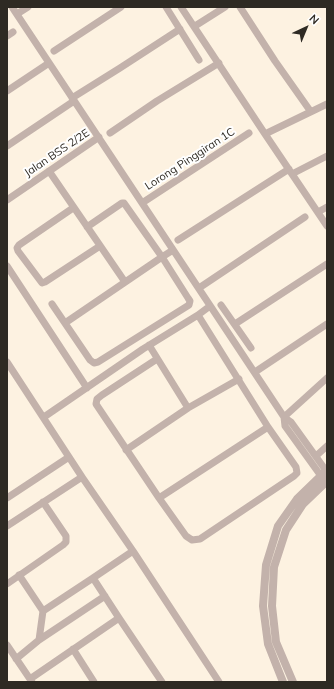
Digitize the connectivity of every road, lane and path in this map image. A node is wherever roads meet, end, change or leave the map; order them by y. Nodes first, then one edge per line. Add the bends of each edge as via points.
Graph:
1 (12, 7) edge
2 (28, 7) edge
3 (121, 7) edge
4 (166, 7) edge
5 (181, 7) edge
6 (225, 7) edge
7 (240, 7) edge
8 (17, 14) junction
9 (195, 26) junction
10 (180, 29) junction
11 (54, 51) dead end
12 (199, 60) dead end
13 (49, 63) junction
14 (219, 64) junction
15 (7, 91) edge
16 (73, 99) junction
17 (327, 104) edge
18 (312, 112) junction
19 (110, 133) dead end
20 (249, 133) dead end
21 (265, 134) junction
22 (99, 138) junction
23 (7, 146) edge
24 (327, 156) edge
25 (49, 171) junction
26 (290, 171) junction
27 (7, 200) edge
28 (142, 203) junction
29 (327, 207) edge
30 (73, 208) junction
31 (318, 212) junction
32 (305, 217) dead end
33 (327, 226) edge
34 (87, 227) junction
35 (178, 240) dead end
36 (100, 246) junction
37 (173, 250) junction
38 (162, 257) junction
39 (327, 264) edge
40 (7, 266) edge
41 (125, 282) junction
42 (199, 288) junction
43 (52, 304) dead end
44 (221, 305) dead end
45 (210, 306) junction
46 (198, 315) junction
47 (65, 323) junction
48 (235, 324) junction
49 (327, 324) edge
50 (149, 345) junction
51 (251, 348) dead end
52 (157, 358) junction
53 (7, 362) edge
54 (255, 372) junction
55 (327, 378) edge
56 (239, 379) junction
57 (86, 388) junction
58 (188, 408) junction
59 (44, 417) junction
60 (284, 417) junction
61 (268, 427) junction
62 (325, 449) edge
63 (126, 450) junction
64 (316, 456) junction
65 (69, 457) junction
66 (326, 474) edge
67 (82, 477) junction
68 (7, 498) edge
69 (159, 498) junction
70 (43, 502) junction
71 (7, 526) edge
72 (133, 551) junction
73 (20, 575) junction
74 (93, 578) junction
75 (7, 584) edge
76 (105, 596) junction
77 (43, 611) junction
78 (119, 618) junction
79 (39, 640) junction
80 (7, 645) edge
81 (73, 650) junction
82 (16, 659) junction
83 (31, 681) edge
84 (94, 682) edge
85 (162, 682) edge
86 (219, 682) edge
87 (283, 682) edge
88 (293, 682) edge

1 - 8 street
2 - 8 street
3 - 11 street
4 - 10 street
5 - 9 street
6 - 9 street
7 - 18 street
8 - 13 street
9 - 14 street
10 - 12 street
10 - 16 street
13 - 15 street
13 - 16 street
14 - 19 street
14 - 21 street
16 - 22 street
16 - 23 street
17 - 18 street
18 - 21 street
20 - 28 street, Lorong Pinggiran 1C
21 - 26 street
22 - 25 street, Jalan BSS 2/2E
22 - 28 street
24 - 26 street
25 - 27 street, Jalan BSS 2/2E
25 - 30 street
26 - 31 street
26 - 35 street
28 - 37 street
29 - 31 street
30 - 34 street
30 - 36 street via 19,245 18,251 42,283
31 - 33 street
32 - 42 street
34 - 36 street
34 - 38 street via 124,203
36 - 41 street
37 - 38 street
37 - 42 street
38 - 41 street
38 - 47 street via 190,301 189,305 98,362 90,360
39 - 48 street
40 - 57 street
41 - 47 street
42 - 45 street
43 - 47 street
44 - 48 street
45 - 46 street
45 - 54 street
46 - 50 street
46 - 56 street
48 - 51 street
49 - 54 street
50 - 52 street
50 - 57 street
52 - 58 street
52 - 63 street via 97,399 96,404
53 - 59 street
54 - 60 street
55 - 60 street
56 - 58 street
56 - 61 street
57 - 59 street
58 - 63 street
59 - 65 street
60 - 64 street via 291,422
60 - 66 street via 285,426
61 - 69 street
61 - 69 street via 296,467 296,473 200,539 192,540 186,536
62 - 64 street
63 - 69 street
64 - 66 street
65 - 67 street
65 - 68 street
66 - 87 street via 297,499 278,526 266,565 263,606 268,644
66 - 88 street via 286,530 274,567 272,606 276,642
67 - 70 street
67 - 72 street
70 - 71 street
70 - 73 street via 66,536 66,542
72 - 74 street
72 - 86 street
73 - 75 street
73 - 77 street
74 - 76 street
74 - 77 street
76 - 78 street
76 - 79 street
77 - 79 street
78 - 81 street
78 - 85 street
79 - 82 street
80 - 82 street
81 - 83 street
81 - 84 street
82 - 83 street

